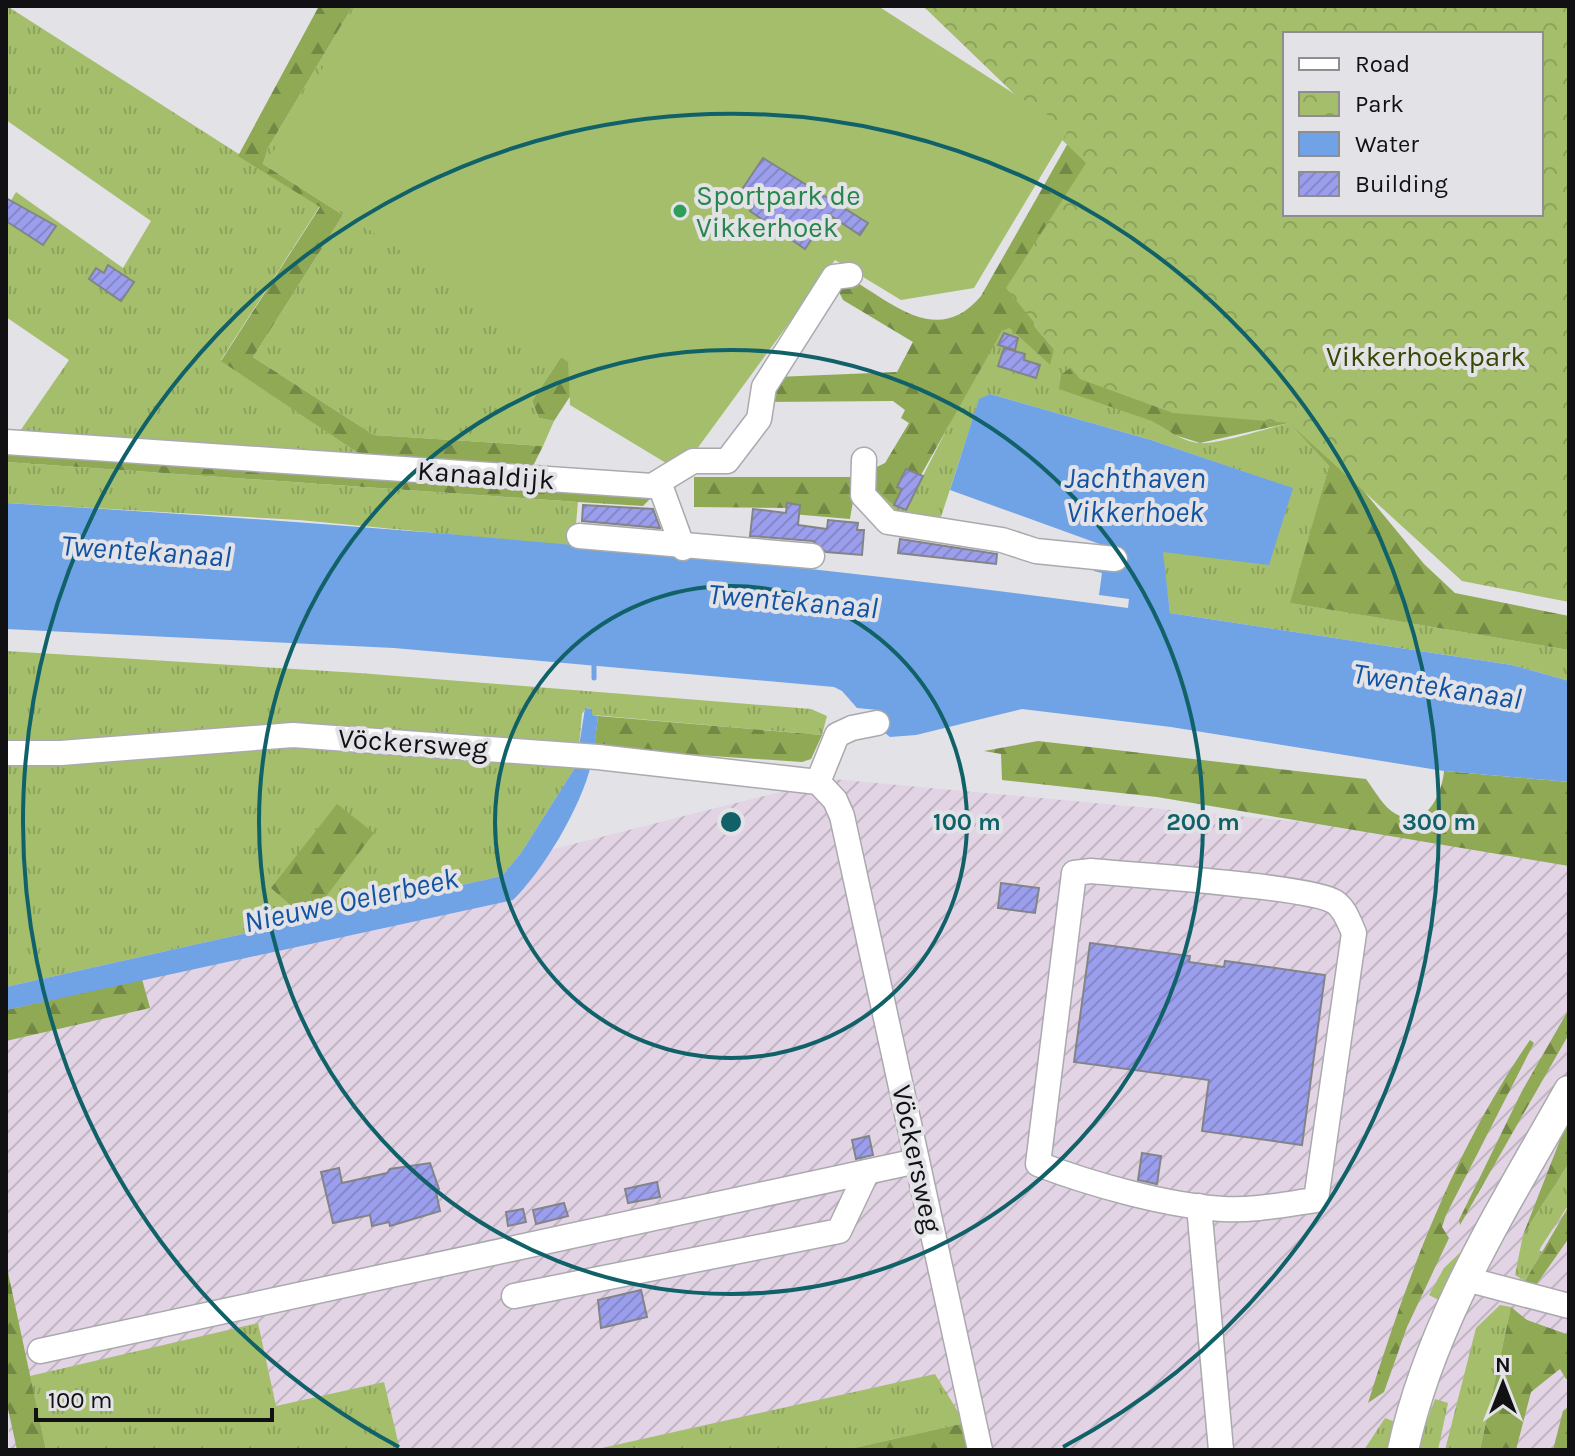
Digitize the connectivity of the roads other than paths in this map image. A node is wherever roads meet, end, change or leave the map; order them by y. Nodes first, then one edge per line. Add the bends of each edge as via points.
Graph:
1 (850, 275) dead end
2 (6, 442) edge
3 (864, 460) dead end
4 (660, 485) junction
5 (579, 536) dead end
6 (684, 546) junction
7 (812, 556) dead end
8 (1109, 563) dead end
9 (877, 723) dead end
10 (6, 753) edge
11 (818, 782) junction
12 (1569, 1091) edge
13 (917, 1161) junction
14 (867, 1172) junction
15 (1199, 1206) junction
16 (1466, 1279) junction
17 (514, 1296) dead end
18 (1569, 1306) edge
19 (40, 1351) dead end
20 (980, 1450) edge
21 (1221, 1450) edge
22 (1403, 1450) edge

1 - 4 street via 834,277 764,387 759,419 727,461 693,461
2 - 4 street, Kanaaldijk
3 - 8 street via 863,495 888,522
4 - 6 street
5 - 6 street
6 - 7 street
9 - 11 street via 837,735
10 - 11 street, Vöckersweg via 293,735 598,757
11 - 13 street, Vöckersweg via 842,816
12 - 16 main road
13 - 14 street
13 - 20 street, Vöckersweg
14 - 17 street via 839,1231
14 - 19 street
15 - 15 street via 1226,1209 1316,1200 1354,933 1334,901 1287,891 1074,873 1038,1164 1073,1178
15 - 21 street
16 - 18 street
16 - 22 main road via 1430,1361

